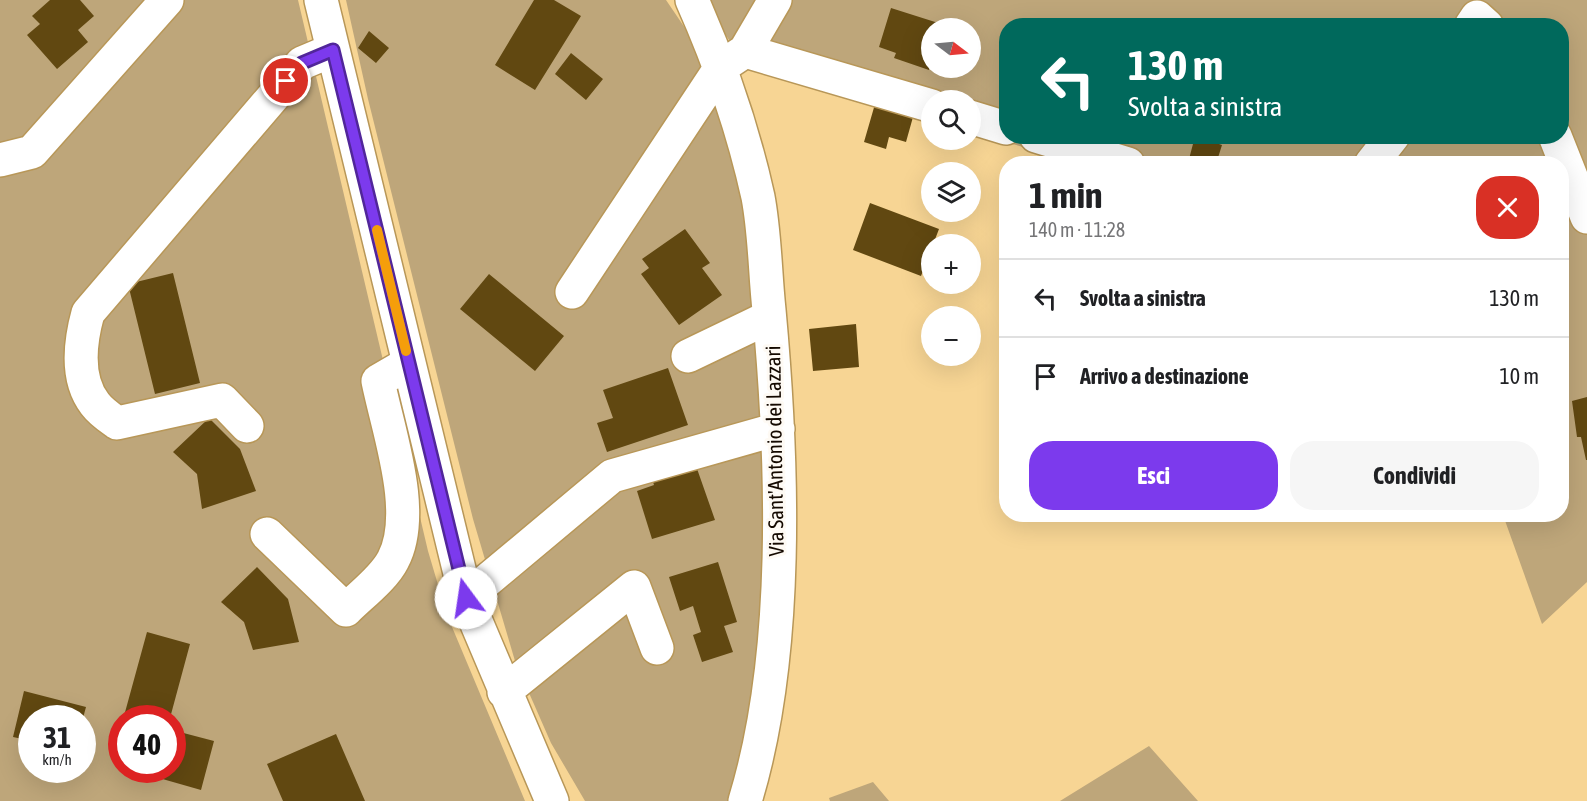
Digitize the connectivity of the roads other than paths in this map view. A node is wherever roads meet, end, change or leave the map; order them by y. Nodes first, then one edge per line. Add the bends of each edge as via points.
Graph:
1 (167, 0) edge
2 (321, 0) edge
3 (692, 0) edge
4 (775, 0) edge
5 (333, 50) junction
6 (733, 59) junction
7 (921, 103) edge
8 (981, 120) edge
9 (999, 126) edge
10 (1062, 144) edge
11 (1387, 144) edge
12 (1102, 156) edge
13 (1377, 156) edge
14 (0, 160) edge
15 (1569, 171) edge
16 (1587, 217) edge
17 (572, 292) dead end
18 (769, 317) junction
19 (688, 356) dead end
20 (409, 363) junction
21 (247, 426) dead end
22 (778, 429) junction
23 (267, 534) dead end
24 (466, 598) junction
25 (657, 648) dead end
26 (504, 692) junction
27 (552, 801) edge
28 (745, 801) edge

1 - 14 street via 32,152
2 - 5 street
3 - 6 street, Via Sant'Antonio dei Lazzari
4 - 6 street
5 - 20 street
5 - 21 street via 302,63 88,313 80,340 81,371 95,404 117,423 222,400
6 - 7 street
6 - 17 street
6 - 18 street, Via Sant'Antonio dei Lazzari via 758,199
8 - 9 street
10 - 12 street
11 - 13 street
15 - 16 street
18 - 19 street
18 - 22 street, Via Sant'Antonio dei Lazzari
20 - 23 street via 378,381 405,508 401,541 392,562 346,610
20 - 24 street
22 - 24 street via 612,476
22 - 28 street, Via Sant'Antonio dei Lazzari via 777,598 767,694
24 - 26 street
25 - 26 street via 634,587
26 - 27 street

